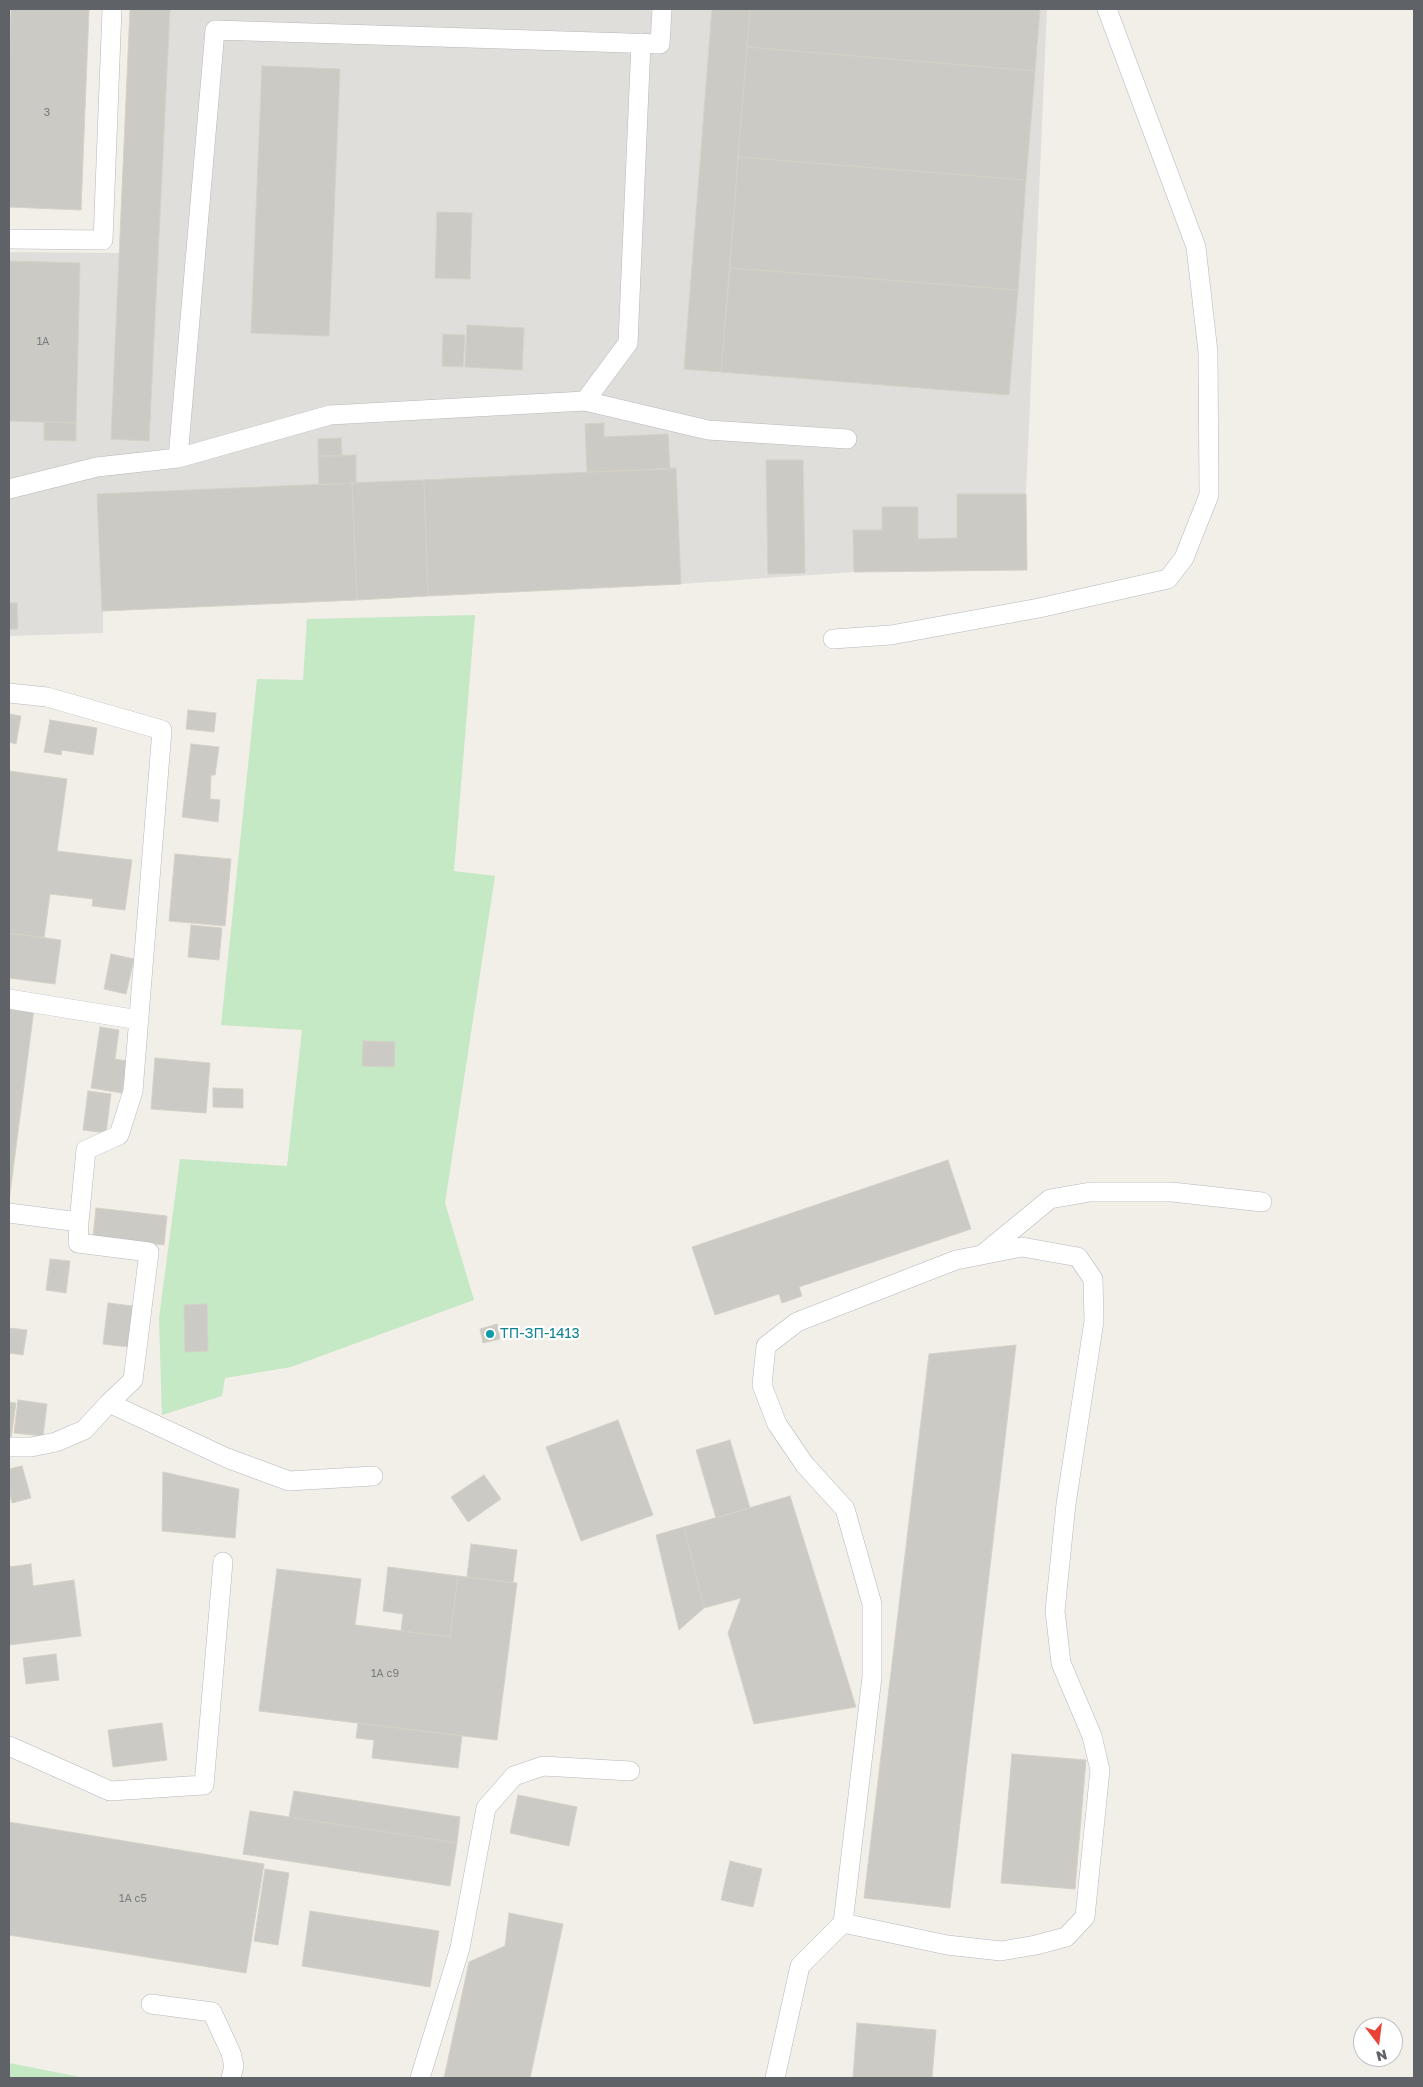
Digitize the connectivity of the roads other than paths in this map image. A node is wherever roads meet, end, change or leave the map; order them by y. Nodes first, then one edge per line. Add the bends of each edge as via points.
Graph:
1 (112, 9) edge
2 (662, 9) edge
3 (1108, 9) edge
4 (641, 43) junction
5 (9, 239) edge
6 (585, 401) junction
7 (847, 438) dead end
8 (178, 458) junction
9 (9, 489) edge
10 (833, 639) dead end
11 (9, 693) edge
12 (9, 999) edge
13 (139, 1020) junction
14 (1262, 1202) dead end
15 (9, 1213) edge
16 (79, 1222) junction
17 (982, 1255) junction
18 (109, 1403) junction
19 (9, 1447) edge
20 (373, 1476) dead end
21 (224, 1562) dead end
22 (9, 1746) edge
23 (630, 1771) dead end
24 (843, 1923) junction
25 (151, 2004) dead end
26 (232, 2078) edge
27 (420, 2078) edge
28 (776, 2078) edge

1 - 5 lane via 103,240
2 - 4 lane via 660,44
3 - 10 lane via 1196,247 1208,352 1209,495 1184,558 1168,579 1039,608 891,634
4 - 6 lane via 628,343
4 - 8 lane via 215,30
6 - 7 lane via 708,430
6 - 8 lane via 330,415
8 - 9 lane via 97,467
11 - 13 lane via 47,697 162,730
12 - 13 lane
13 - 16 lane via 133,1091 119,1135 86,1150
14 - 17 lane via 1172,1192 1090,1192 1050,1199
15 - 16 lane
16 - 18 lane via 78,1243 149,1252 133,1380
17 - 24 lane via 956,1260 797,1322 766,1346 762,1385 777,1424 806,1465 845,1509 872,1604 872,1678
17 - 24 lane via 1022,1248 1078,1257 1093,1280 1094,1321 1066,1504 1055,1611 1061,1663 1092,1736 1100,1770 1085,1917 1066,1937 1001,1951 947,1945
18 - 19 lane via 84,1430 31,1447
18 - 20 lane via 227,1458 289,1482
21 - 22 lane via 204,1786 110,1791
23 - 27 lane via 543,1766 514,1776 486,1808 460,1948
24 - 28 lane via 800,1966
25 - 26 lane via 212,2012 231,2053

